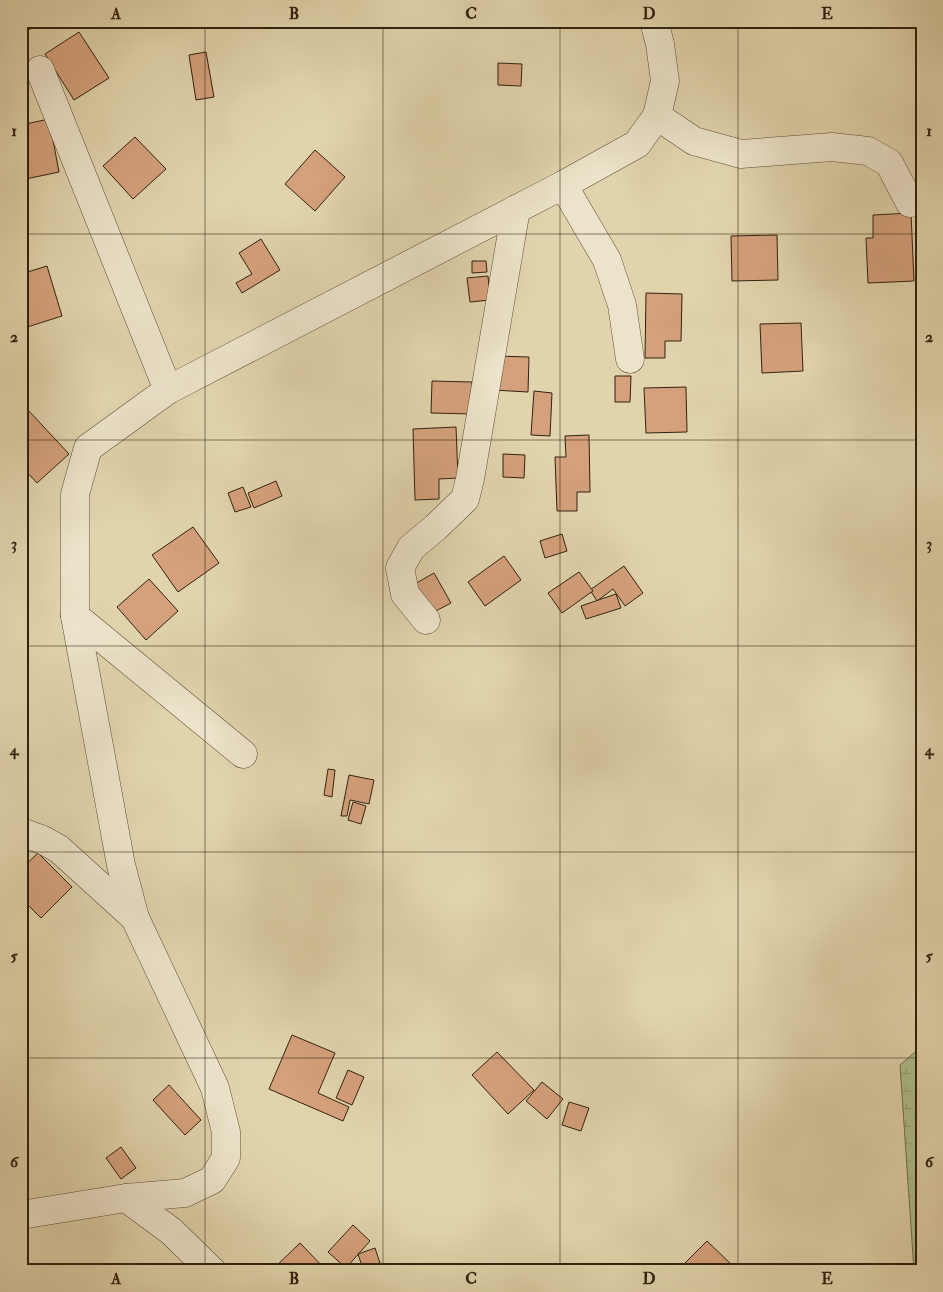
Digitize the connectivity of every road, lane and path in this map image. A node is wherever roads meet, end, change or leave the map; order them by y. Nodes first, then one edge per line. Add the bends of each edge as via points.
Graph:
1 (654, 21) edge
2 (40, 70) dead end
3 (656, 116) junction
4 (563, 185) junction
5 (910, 203) dead end
6 (516, 209) junction
7 (630, 360) dead end
8 (168, 390) junction
9 (76, 616) junction
10 (426, 620) dead end
11 (243, 754) dead end
12 (21, 832) edge
13 (135, 918) junction
14 (126, 1198) junction
15 (21, 1215) edge
16 (212, 1271) edge

1 - 3 street via 665,81
2 - 8 street
3 - 4 street via 637,144
3 - 5 street via 694,141 741,154 832,147 868,151 889,163
4 - 6 street
4 - 7 street via 607,260 622,305
6 - 8 street
6 - 10 street via 465,499 411,548 400,568 405,594
8 - 9 street via 88,448 75,494
9 - 11 street
9 - 13 street via 121,865
12 - 13 street via 59,849
13 - 14 street via 215,1088 226,1132 226,1158 212,1180 185,1194
14 - 15 street
14 - 16 street via 171,1231

